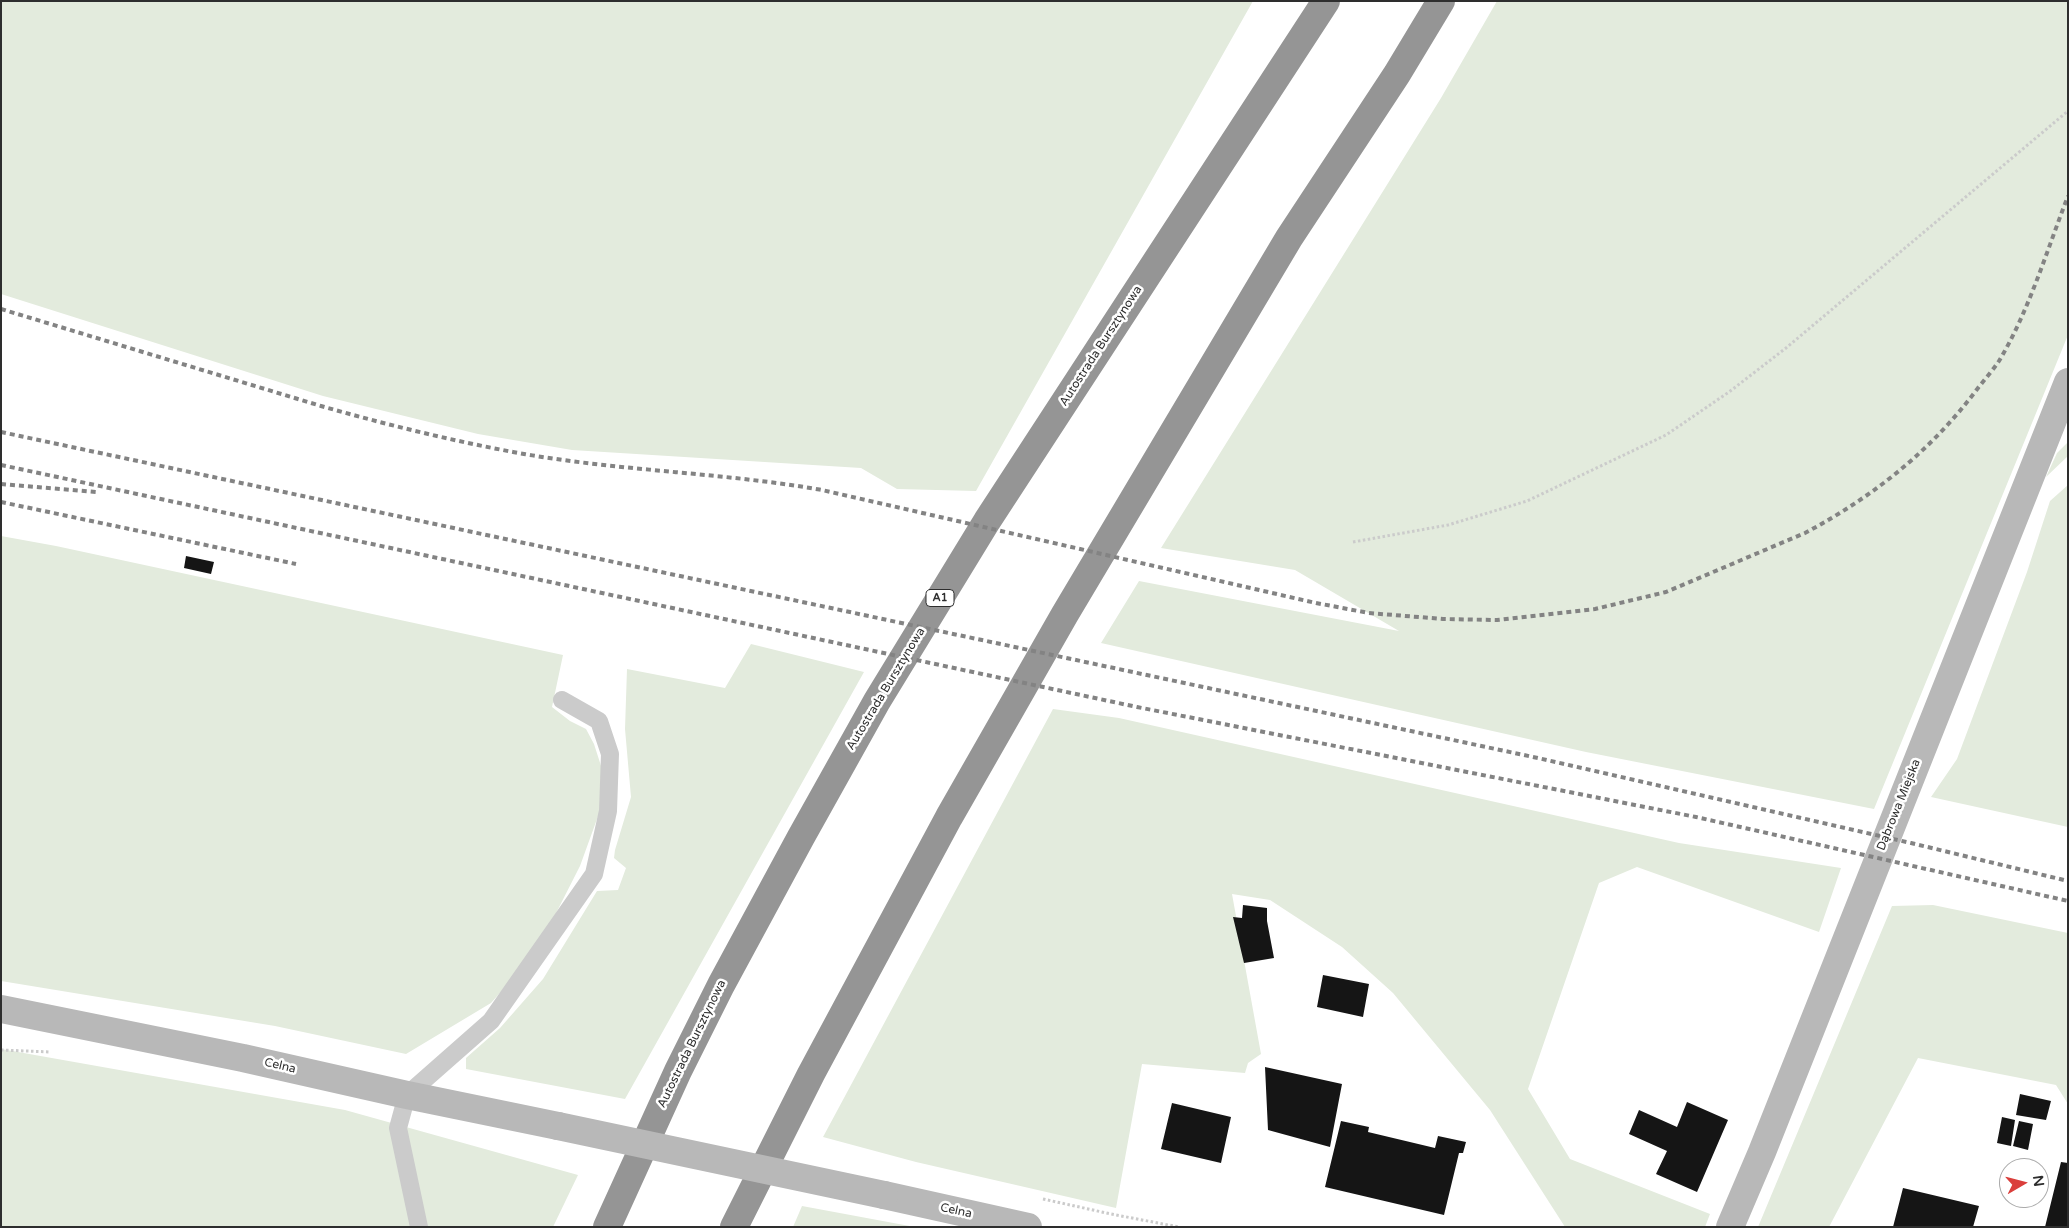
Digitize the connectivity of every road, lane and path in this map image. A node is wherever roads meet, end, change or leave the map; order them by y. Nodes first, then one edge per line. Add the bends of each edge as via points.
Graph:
1 (1326, 1) edge
2 (1441, 1) edge
3 (2068, 112) edge
4 (2068, 382) edge
5 (1353, 542) dead end
6 (562, 700) dead end
7 (1, 1009) edge
8 (407, 1095) junction
9 (419, 1227) edge
10 (607, 1227) edge
11 (734, 1227) edge
12 (1028, 1227) edge
13 (1730, 1227) edge

1 - 10 highway, Autostrada Bursztynowa / A1 via 993,512 877,701 717,994
2 - 11 highway via 1289,238 1060,622 940,834
3 - 5 path via 1786,348 1666,435 1527,501 1448,525
4 - 13 street, Dąbrowa Miejska
6 - 8 lane via 599,721 610,754 608,811 594,874 491,1021
7 - 8 street, Celna
8 - 9 lane via 398,1128
8 - 12 street, Celna, bridge

